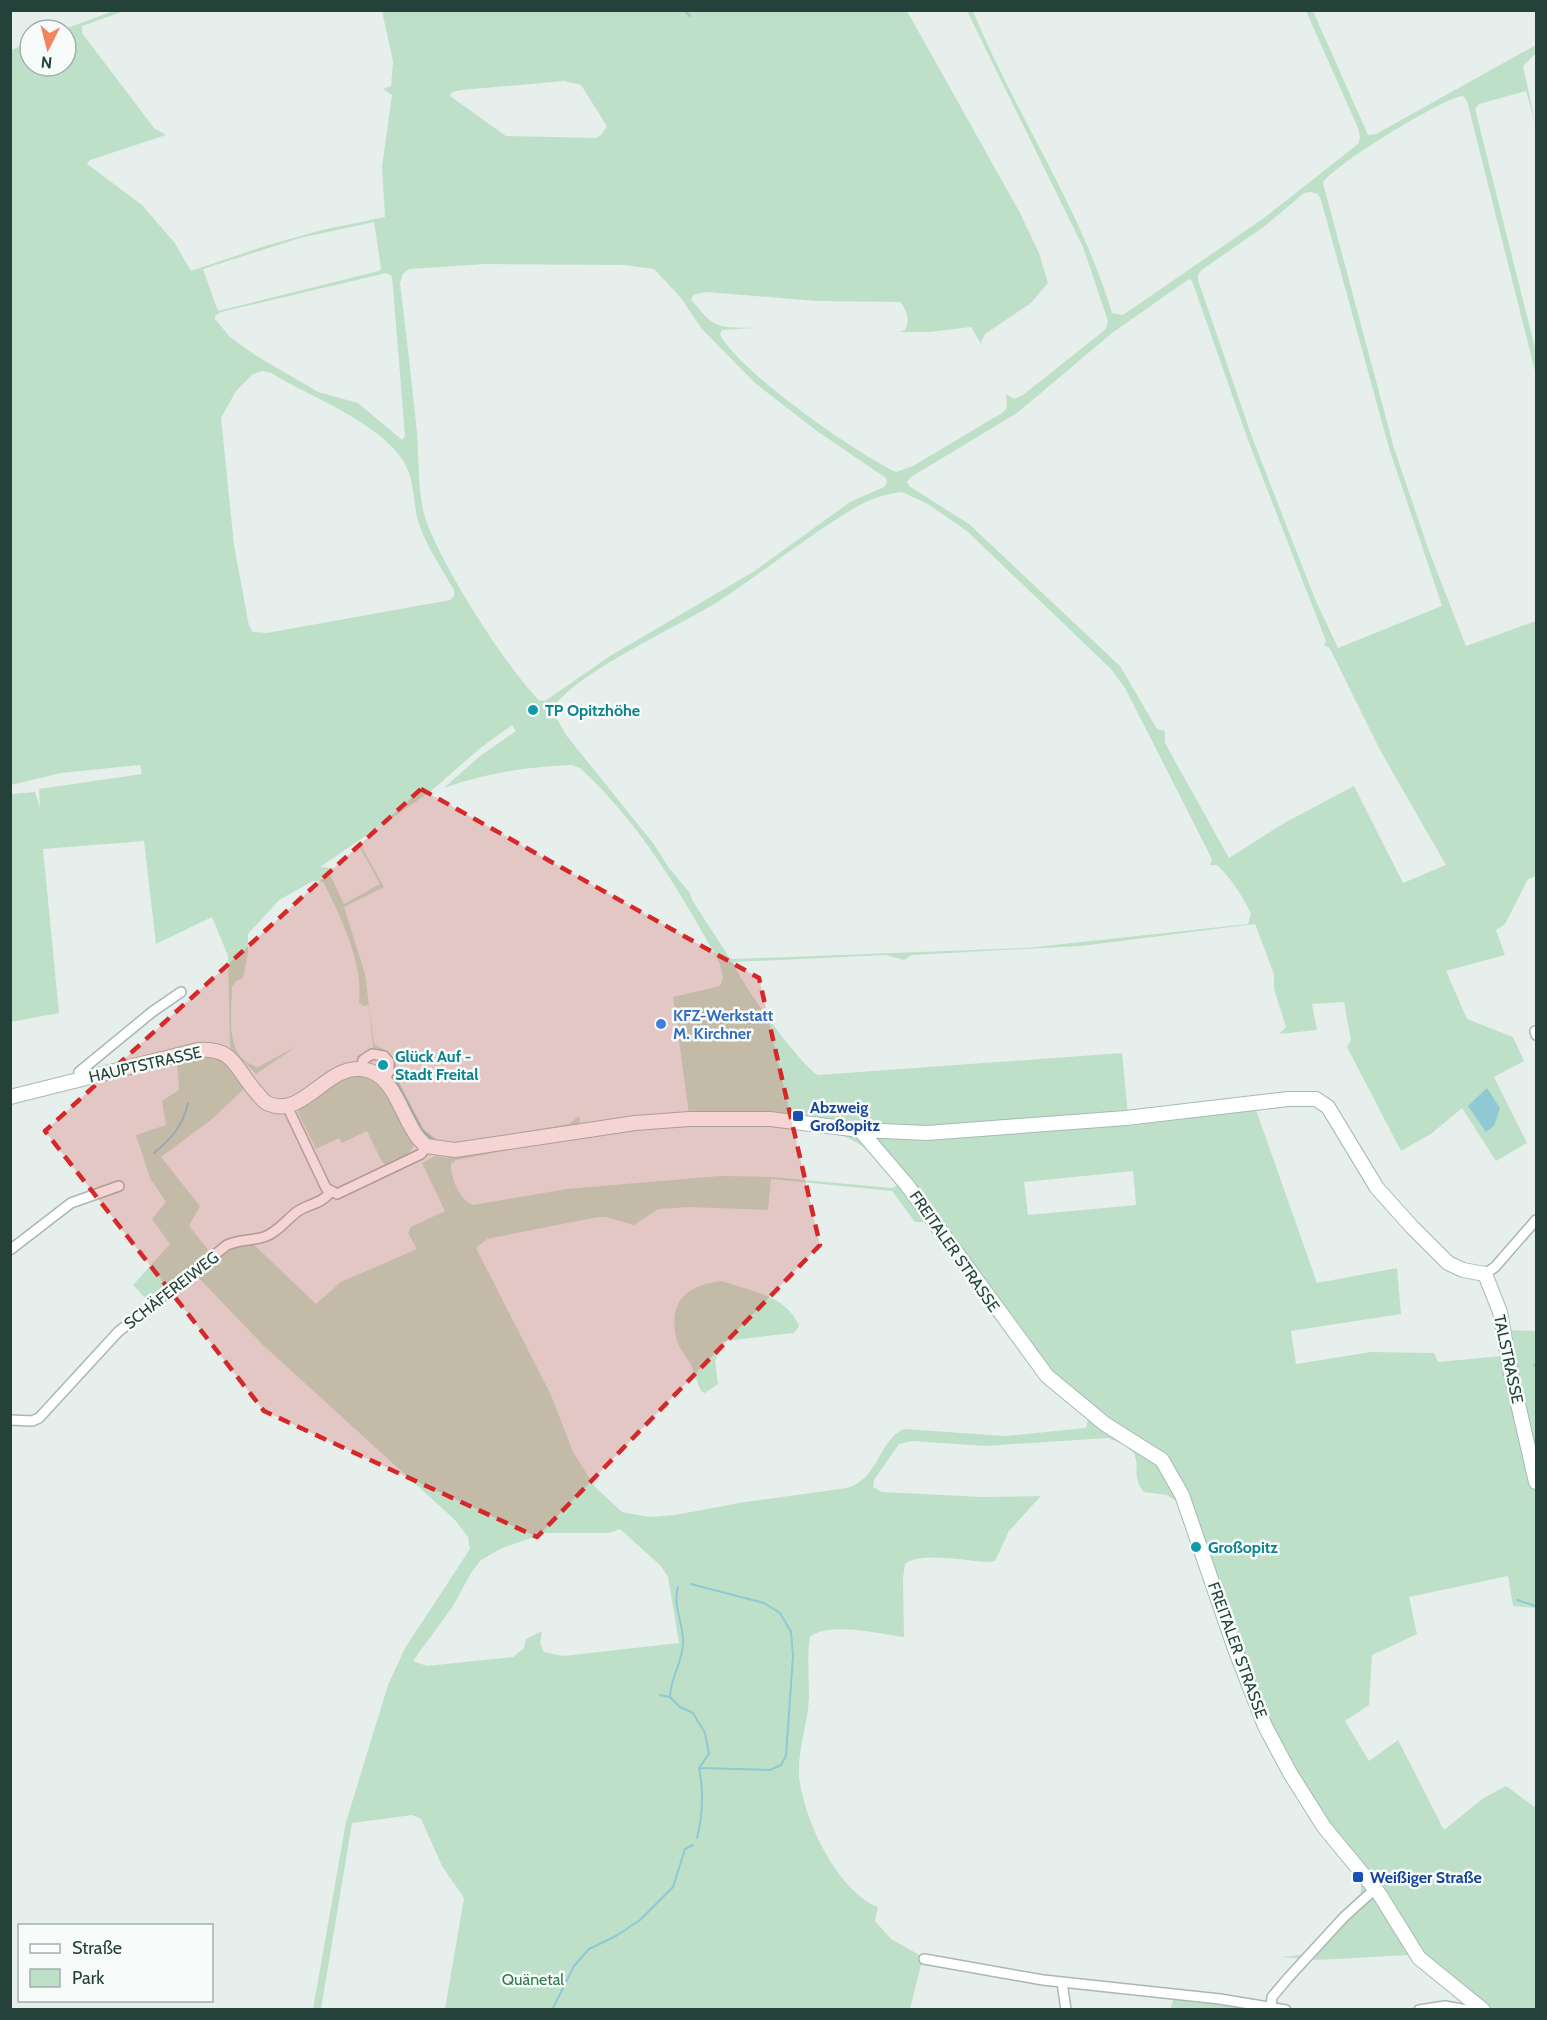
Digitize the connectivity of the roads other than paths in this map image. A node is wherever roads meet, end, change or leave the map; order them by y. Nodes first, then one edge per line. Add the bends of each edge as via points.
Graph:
1 (181, 992) dead end
2 (361, 1068) junction
3 (83, 1078) junction
4 (384, 1079) junction
5 (10, 1097) edge
6 (287, 1106) junction
7 (860, 1130) junction
8 (426, 1146) junction
9 (119, 1186) dead end
10 (330, 1192) junction
11 (1536, 1220) edge
12 (10, 1250) edge
13 (1485, 1274) junction
14 (10, 1420) edge
15 (1536, 1482) edge
16 (1375, 1889) junction
17 (924, 1959) dead end
18 (1062, 1982) junction
19 (1271, 2007) junction
20 (1066, 2010) edge
21 (1286, 2010) edge
22 (1419, 2010) edge
23 (1467, 2010) edge
24 (1483, 2010) edge

1 - 3 street via 79,1072
2 - 4 street
2 - 4 street via 363,1060 372,1054 384,1056 389,1072
2 - 6 street via 332,1078
3 - 5 street, HAUPTSTRASSE
3 - 6 street, HAUPTSTRASSE via 216,1049 227,1054 265,1102
4 - 8 street via 413,1132
6 - 10 street
7 - 8 street via 770,1119 689,1119 455,1150
7 - 13 street via 952,1132 1316,1099 1328,1107 1377,1188 1437,1252 1463,1270
7 - 16 street, FREITALER STRASSE via 907,1185 1047,1376 1105,1424 1162,1460 1182,1495 1235,1649 1275,1746 1324,1827
8 - 10 street, SCHÄFEREIWEG via 421,1154 337,1194
9 - 12 street via 71,1203
10 - 14 street, SCHÄFEREIWEG via 327,1198 299,1211 272,1233 227,1245 118,1332 39,1418
11 - 13 street via 1496,1267
13 - 15 street, TALSTRASSE via 1500,1312
16 - 19 street via 1288,1978 1272,1997
16 - 24 street, FREITALER STRASSE via 1419,1958
17 - 18 street
18 - 19 street
18 - 20 street
19 - 21 street
22 - 23 street via 1444,2006

